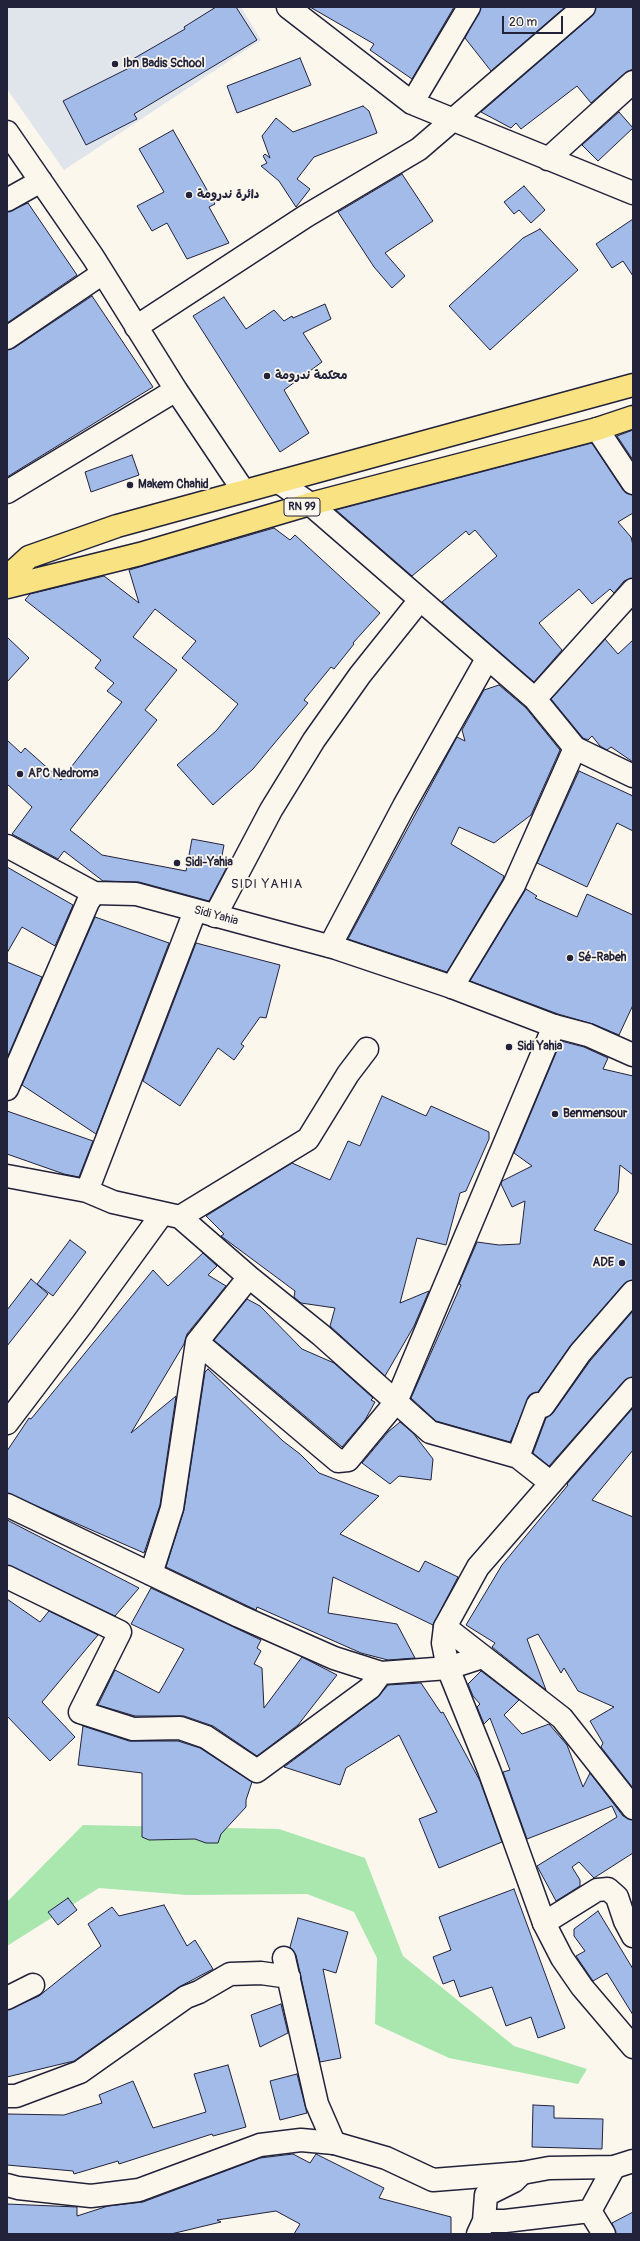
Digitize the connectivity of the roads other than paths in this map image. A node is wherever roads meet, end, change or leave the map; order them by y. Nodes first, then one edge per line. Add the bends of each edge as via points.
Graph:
1 (470, 7) edge
2 (584, 7) edge
3 (295, 8) edge
4 (633, 82) edge
5 (412, 102) junction
6 (454, 120) junction
7 (7, 132) edge
8 (548, 159) junction
9 (41, 181) junction
10 (633, 193) edge
11 (7, 200) edge
12 (103, 273) junction
13 (136, 327) junction
14 (7, 338) edge
15 (633, 385) edge
16 (176, 390) junction
17 (633, 417) edge
18 (597, 429) junction
19 (279, 482) junction
20 (633, 483) edge
21 (243, 490) junction
22 (7, 492) edge
23 (310, 504) junction
24 (7, 577) edge
25 (7, 587) edge
26 (633, 590) edge
27 (419, 601) junction
28 (487, 659) junction
29 (535, 699) junction
30 (575, 748) junction
31 (633, 776) edge
32 (7, 846) edge
33 (94, 893) junction
34 (205, 913) junction
35 (330, 946) junction
36 (452, 987) junction
37 (554, 1026) junction
38 (367, 1049) dead end
39 (633, 1056) edge
40 (7, 1089) edge
41 (7, 1176) edge
42 (87, 1191) junction
43 (171, 1216) junction
44 (249, 1277) junction
45 (633, 1292) edge
46 (197, 1342) junction
47 (633, 1389) edge
48 (396, 1402) junction
49 (7, 1423) edge
50 (518, 1457) junction
51 (551, 1482) junction
52 (7, 1505) edge
53 (150, 1574) junction
54 (7, 1577) edge
55 (444, 1627) junction
56 (482, 1657) junction
57 (448, 1668) junction
58 (381, 1673) junction
59 (633, 1808) edge
60 (544, 1923) junction
61 (633, 1936) edge
62 (33, 1985) dead end
63 (7, 1998) edge
64 (630, 2043) edge
65 (7, 2096) edge
66 (334, 2143) junction
67 (624, 2164) edge
68 (522, 2173) junction
69 (7, 2186) edge
70 (590, 2211) junction
71 (481, 2227) edge
72 (604, 2234) edge

1 - 5 street
2 - 6 street
3 - 5 street
4 - 8 street
5 - 6 street
6 - 8 street
6 - 13 street via 418,149 306,216
7 - 9 street
8 - 10 street
9 - 11 street
9 - 12 street
12 - 13 street
12 - 14 street
13 - 16 street
15 - 19 main road, RN 99
16 - 21 street
16 - 22 street
17 - 18 main road, RN 99
18 - 20 street
18 - 23 main road, RN 99
19 - 21 main road, RN 99
19 - 23 street
21 - 24 main road, RN 99 via 117,526 29,557
23 - 25 main road, RN 99 via 140,554
23 - 27 street
26 - 29 street
27 - 28 street
27 - 34 street via 360,675 314,740
28 - 29 street
28 - 35 street via 386,838
29 - 30 street
30 - 31 street
30 - 36 street via 514,885
32 - 33 street, Sidi Yahia
33 - 34 street, Sidi Yahia via 136,894
33 - 40 street
34 - 35 street, Sidi Yahia
34 - 42 street
35 - 36 street, Sidi Yahia
36 - 37 street, Sidi Yahia
37 - 39 street, Sidi Yahia via 588,1035
37 - 48 street
38 - 43 street via 348,1074 308,1139
41 - 42 street
42 - 43 street via 113,1202
43 - 44 street
43 - 49 street via 83,1323
44 - 46 street
44 - 48 street via 321,1335
45 - 50 street via 580,1353 543,1406 538,1404
46 - 48 street via 338,1461 348,1460
46 - 53 street via 172,1508
47 - 51 street
48 - 50 street via 430,1432
50 - 51 street
51 - 55 street via 478,1567
52 - 53 street
53 - 58 street via 334,1658
54 - 58 street via 120,1632 80,1712 133,1729 180,1728 206,1737 257,1771 370,1688
55 - 56 street
55 - 57 street via 443,1643
56 - 57 street
56 - 59 street via 562,1718
57 - 58 street
57 - 60 street via 489,1770
60 - 61 street via 597,1890 608,1889 617,1897
60 - 64 street via 562,1958 582,1987
62 - 63 street
65 - 66 street via 16,2096 80,2072 186,1997 230,1974 261,1973 287,1967 317,2104
66 - 68 street via 386,2158 433,2180
66 - 69 street via 301,2140 260,2145 139,2190 91,2196
67 - 68 street via 549,2168
67 - 70 street
68 - 71 street via 514,2181 486,2195
70 - 71 street via 505,2221
70 - 72 street

